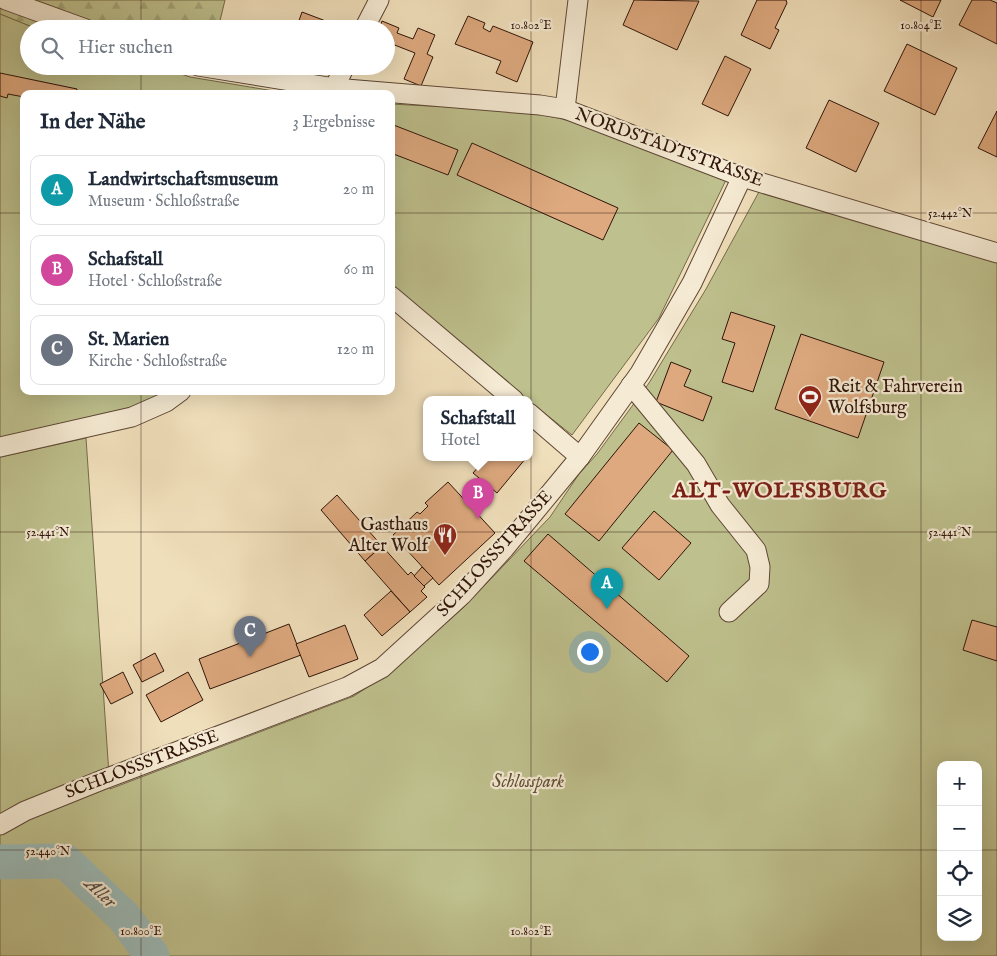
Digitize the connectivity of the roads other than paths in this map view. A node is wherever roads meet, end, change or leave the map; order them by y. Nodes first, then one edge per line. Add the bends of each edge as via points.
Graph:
1 (6, 0) edge
2 (379, 0) edge
3 (578, 0) edge
4 (61, 20) edge
5 (369, 20) edge
6 (254, 75) edge
7 (340, 75) edge
8 (334, 88) junction
9 (358, 90) edge
10 (395, 93) edge
11 (565, 109) junction
12 (742, 177) junction
13 (997, 252) edge
14 (395, 299) edge
15 (631, 385) junction
16 (175, 395) edge
17 (509, 396) edge
18 (533, 417) edge
19 (0, 447) edge
20 (580, 457) junction
21 (728, 612) dead end
22 (3, 823) edge

1 - 4 street
2 - 5 street
3 - 11 street
6 - 8 street, NORDSTADTSTRASSE
7 - 8 street
8 - 9 street, NORDSTADTSTRASSE
10 - 11 street, NORDSTADTSTRASSE
11 - 12 street, NORDSTADTSTRASSE
12 - 13 street, NORDSTADTSTRASSE
12 - 15 street, SCHLOSSSTRASSE via 692,284
14 - 17 street
15 - 20 street, SCHLOSSSTRASSE
15 - 21 street via 696,464 720,505 756,550 759,584
16 - 19 street via 132,417
18 - 20 street
20 - 22 street, SCHLOSSSTRASSE via 468,588 382,668 347,687 76,790

